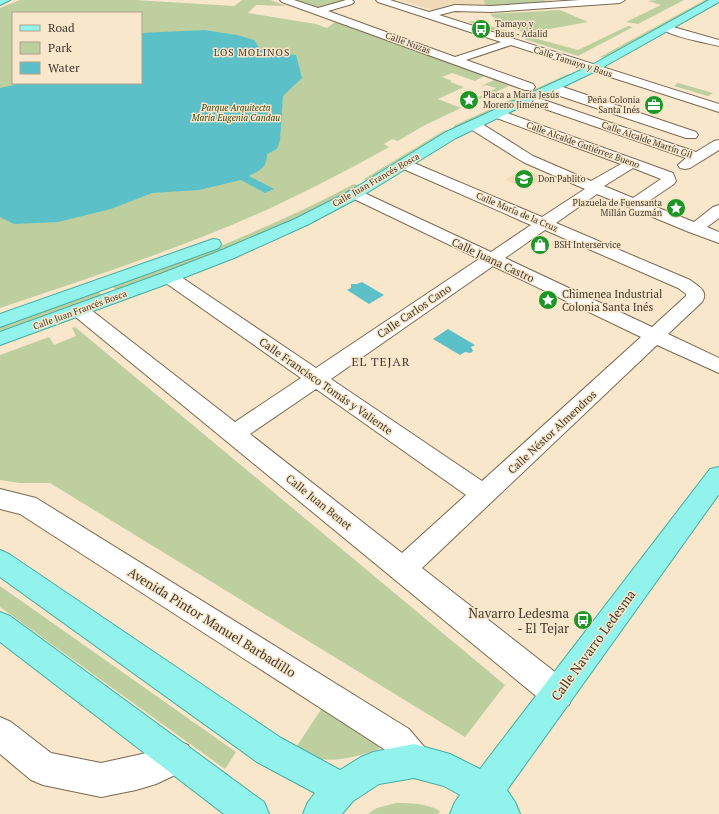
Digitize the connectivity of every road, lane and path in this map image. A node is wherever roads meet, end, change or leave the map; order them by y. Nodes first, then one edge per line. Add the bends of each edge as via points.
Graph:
1 (5, 0) edge
2 (285, 0) edge
3 (381, 0) edge
4 (620, 0) edge
5 (697, 0) edge
6 (716, 0) edge
7 (0, 2) edge
8 (349, 2) dead end
9 (569, 4) junction
10 (589, 5) dead end
11 (319, 11) junction
12 (428, 15) junction
13 (377, 21) dead end
14 (361, 26) junction
15 (666, 28) junction
16 (422, 38) dead end
17 (407, 42) junction
18 (510, 42) junction
19 (719, 43) edge
20 (456, 60) junction
21 (591, 61) junction
22 (554, 88) junction
23 (529, 93) junction
24 (590, 98) junction
25 (613, 102) dead end
26 (719, 108) edge
27 (499, 114) junction
28 (574, 115) junction
29 (474, 125) junction
30 (691, 135) dead end
31 (719, 144) edge
32 (697, 157) junction
33 (632, 163) junction
34 (404, 164) junction
35 (668, 176) junction
36 (594, 188) junction
37 (355, 194) junction
38 (311, 199) dead end
39 (634, 204) junction
40 (291, 209) dead end
41 (719, 210) edge
42 (543, 223) junction
43 (695, 229) junction
44 (719, 238) edge
45 (491, 258) junction
46 (169, 278) junction
47 (695, 292) joint
48 (79, 310) junction
49 (0, 321) edge
50 (655, 336) junction
51 (0, 339) edge
52 (719, 366) edge
53 (315, 378) junction
54 (234, 434) junction
55 (717, 481) edge
56 (484, 495) junction
57 (0, 498) edge
58 (0, 562) edge
59 (402, 570) junction
60 (0, 625) edge
61 (558, 694) junction
62 (0, 733) edge
63 (176, 757) junction
64 (414, 761) junction
65 (341, 789) junction
66 (485, 806) edge
67 (252, 814) edge
68 (320, 814) edge

1 - 7 main road
2 - 11 street, Calle Nuzas
3 - 12 street, Calle Tamayo y Baus
4 - 9 street
5 - 21 main road, Calle Juan Francés Bosca
6 - 15 main road, Calle Juan Francés Bosca
8 - 11 street
9 - 10 street
9 - 12 street via 491,9 455,8
11 - 14 street, Calle Nuzas
12 - 18 street, Calle Tamayo y Baus
13 - 14 street
14 - 17 street, Calle Nuzas
15 - 19 street
15 - 21 main road, Calle Juan Francés Bosca
16 - 17 street
17 - 20 street, Calle Nuzas
18 - 20 street
18 - 21 street, Calle Tamayo y Baus
20 - 23 street, Calle Nuzas
21 - 22 main road, Calle Juan Francés Bosca
21 - 23 main road, Calle Juan Francés Bosca
21 - 26 street, Calle Tamayo y Baus
22 - 23 main road, Calle Juan Francés Bosca
22 - 24 street
23 - 27 main road, Calle Juan Francés Bosca
23 - 28 street, Calle Alcalde Martín Gil
23 - 38 main road, Calle Juan Francés Bosca via 436,131 354,178
24 - 25 street
24 - 28 street
24 - 30 street
27 - 29 main road, Calle Juan Francés Bosca
27 - 33 street, Calle Alcalde Gutiérrez Bueno
28 - 32 street, Calle Alcalde Martín Gil
29 - 34 main road, Calle Juan Francés Bosca via 451,135
29 - 36 street via 534,162
31 - 32 street
32 - 35 street
33 - 35 street, Calle Alcalde Gutiérrez Bueno
33 - 36 street, Calle Carlos Cano
34 - 37 main road, Calle Juan Francés Bosca
34 - 42 street, Calle María de la Cruz
35 - 39 street via 669,181
36 - 39 street
36 - 42 street, Calle Carlos Cano
37 - 45 street, Calle Juana Castro
37 - 46 main road, Calle Juan Francés Bosca via 301,222
39 - 43 street
40 - 49 main road, Calle Juan Francés Bosca via 216,243
41 - 43 street
42 - 45 street, Calle Carlos Cano
42 - 47 street, Calle María de la Cruz via 684,284
43 - 44 street
45 - 50 street, Calle Juana Castro
45 - 53 street, Calle Carlos Cano
46 - 48 main road, Calle Juan Francés Bosca
46 - 53 street, Calle Francisco Tomás y Valiente
47 - 50 street, Calle Néstor Almendros via 695,298
48 - 51 main road, Calle Juan Francés Bosca
48 - 54 street, Calle Juan Benet
50 - 52 street, Calle Juana Castro
50 - 56 street, Calle Néstor Almendros
53 - 54 street, Calle Carlos Cano
53 - 56 street, Calle Francisco Tomás y Valiente
54 - 59 street, Calle Juan Benet
55 - 61 main road, Calle Navarro Ledesma
56 - 59 street, Calle Néstor Almendros
57 - 64 street, Avenida Pintor Manuel Barbadillo via 27,505 290,671 398,740
58 - 65 main road via 269,750
59 - 61 street, Calle Juan Benet
60 - 63 main road
61 - 66 main road, Calle Navarro Ledesma
62 - 63 street via 43,768 101,780 136,774
63 - 67 main road
64 - 65 main road via 373,769
64 - 66 main road via 450,771
65 - 68 main road

